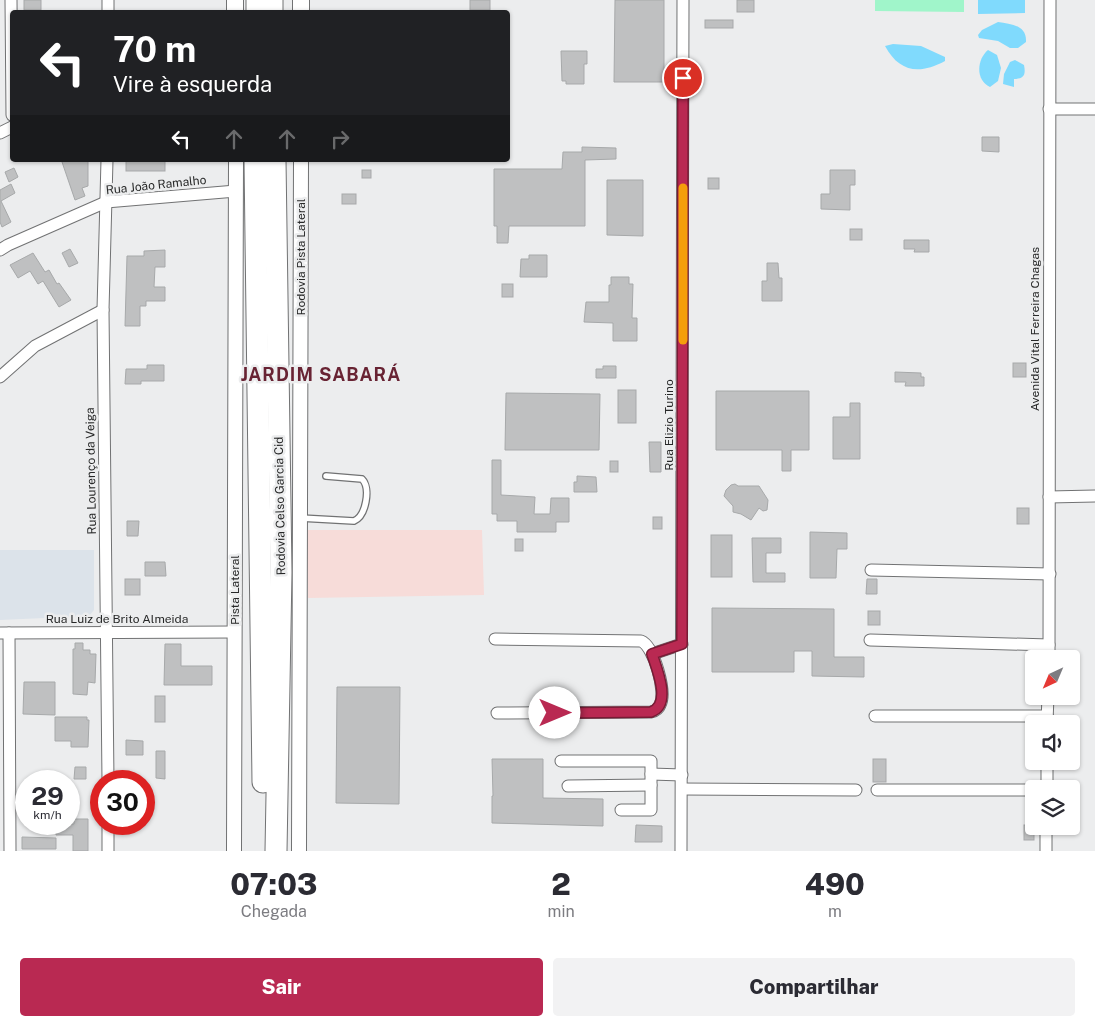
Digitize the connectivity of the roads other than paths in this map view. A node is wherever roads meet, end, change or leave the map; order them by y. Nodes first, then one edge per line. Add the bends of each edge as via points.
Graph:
1 (683, 0) edge
2 (1050, 0) edge
3 (1049, 109) junction
4 (1095, 109) edge
5 (107, 162) edge
6 (237, 162) edge
7 (251, 162) edge
8 (254, 162) edge
9 (275, 162) edge
10 (290, 162) edge
11 (301, 162) edge
12 (245, 187) junction
13 (106, 202) junction
14 (276, 235) junction
15 (0, 250) edge
16 (103, 310) junction
17 (0, 377) edge
18 (326, 476) dead end
19 (1095, 496) edge
20 (1049, 497) junction
21 (300, 518) junction
22 (871, 570) dead end
23 (1050, 574) junction
24 (234, 632) junction
25 (4, 633) edge
26 (107, 634) junction
27 (496, 639) dead end
28 (870, 640) dead end
29 (682, 644) junction
30 (1049, 645) junction
31 (1049, 650) edge
32 (652, 654) junction
33 (497, 713) dead end
34 (874, 716) dead end
35 (1025, 719) edge
36 (561, 761) dead end
37 (108, 770) edge
38 (682, 774) junction
39 (651, 779) junction
40 (568, 786) dead end
41 (682, 789) junction
42 (856, 790) dead end
43 (877, 790) dead end
44 (1025, 790) edge
45 (621, 810) dead end
46 (108, 835) edge
47 (1046, 835) edge
48 (10, 851) edge
49 (108, 851) edge
50 (234, 851) edge
51 (262, 851) edge
52 (276, 851) edge
53 (299, 851) edge
54 (681, 851) edge
55 (1046, 851) edge

1 - 29 street, Rua Elizio Turino
2 - 3 street, Avenida Vital Ferreira Chagas
3 - 4 street
3 - 20 street, Avenida Vital Ferreira Chagas
5 - 13 street, Rua Lourenço da Veiga
6 - 12 street
7 - 12 highway
8 - 12 highway, Rodovia Celso Garcia Cid
9 - 14 highway, Rodovia Celso Garcia Cid
10 - 14 highway
11 - 21 street, Rodovia Pista Lateral
12 - 13 street, Rua João Ramalho
12 - 24 street, Pista Lateral via 236,329
12 - 51 highway, Rodovia Celso Garcia Cid via 263,773
13 - 15 street, Rua João Ramalho
13 - 16 street, Rua Lourenço da Veiga
14 - 52 highway, Rodovia Celso Garcia Cid via 281,572
16 - 17 street via 35,346
16 - 26 street, Rua Lourenço da Veiga
18 - 21 lane via 362,479 367,489 364,512 354,521
19 - 20 street
20 - 23 street, Avenida Vital Ferreira Chagas
21 - 53 street
22 - 23 street
23 - 30 street, Avenida Vital Ferreira Chagas
24 - 26 street, Rua Luiz de Brito Almeida
24 - 50 street, Pista Lateral
25 - 26 street, Rua Luiz de Brito Almeida
25 - 48 street
26 - 37 street, Rua Lourenço da Veiga
27 - 32 street via 641,641 646,643
28 - 30 street
29 - 32 street
29 - 38 street, Rua Elizio Turino
30 - 31 street, Avenida Vital Ferreira Chagas
32 - 33 street via 661,680 661,704 657,710
34 - 35 street
36 - 39 street via 651,761
38 - 39 street
38 - 41 street, Rua Elizio Turino
39 - 40 street
39 - 45 street via 651,810
41 - 42 street
41 - 54 street, Rua Elizio Turino
43 - 44 street
46 - 49 street
47 - 55 street

